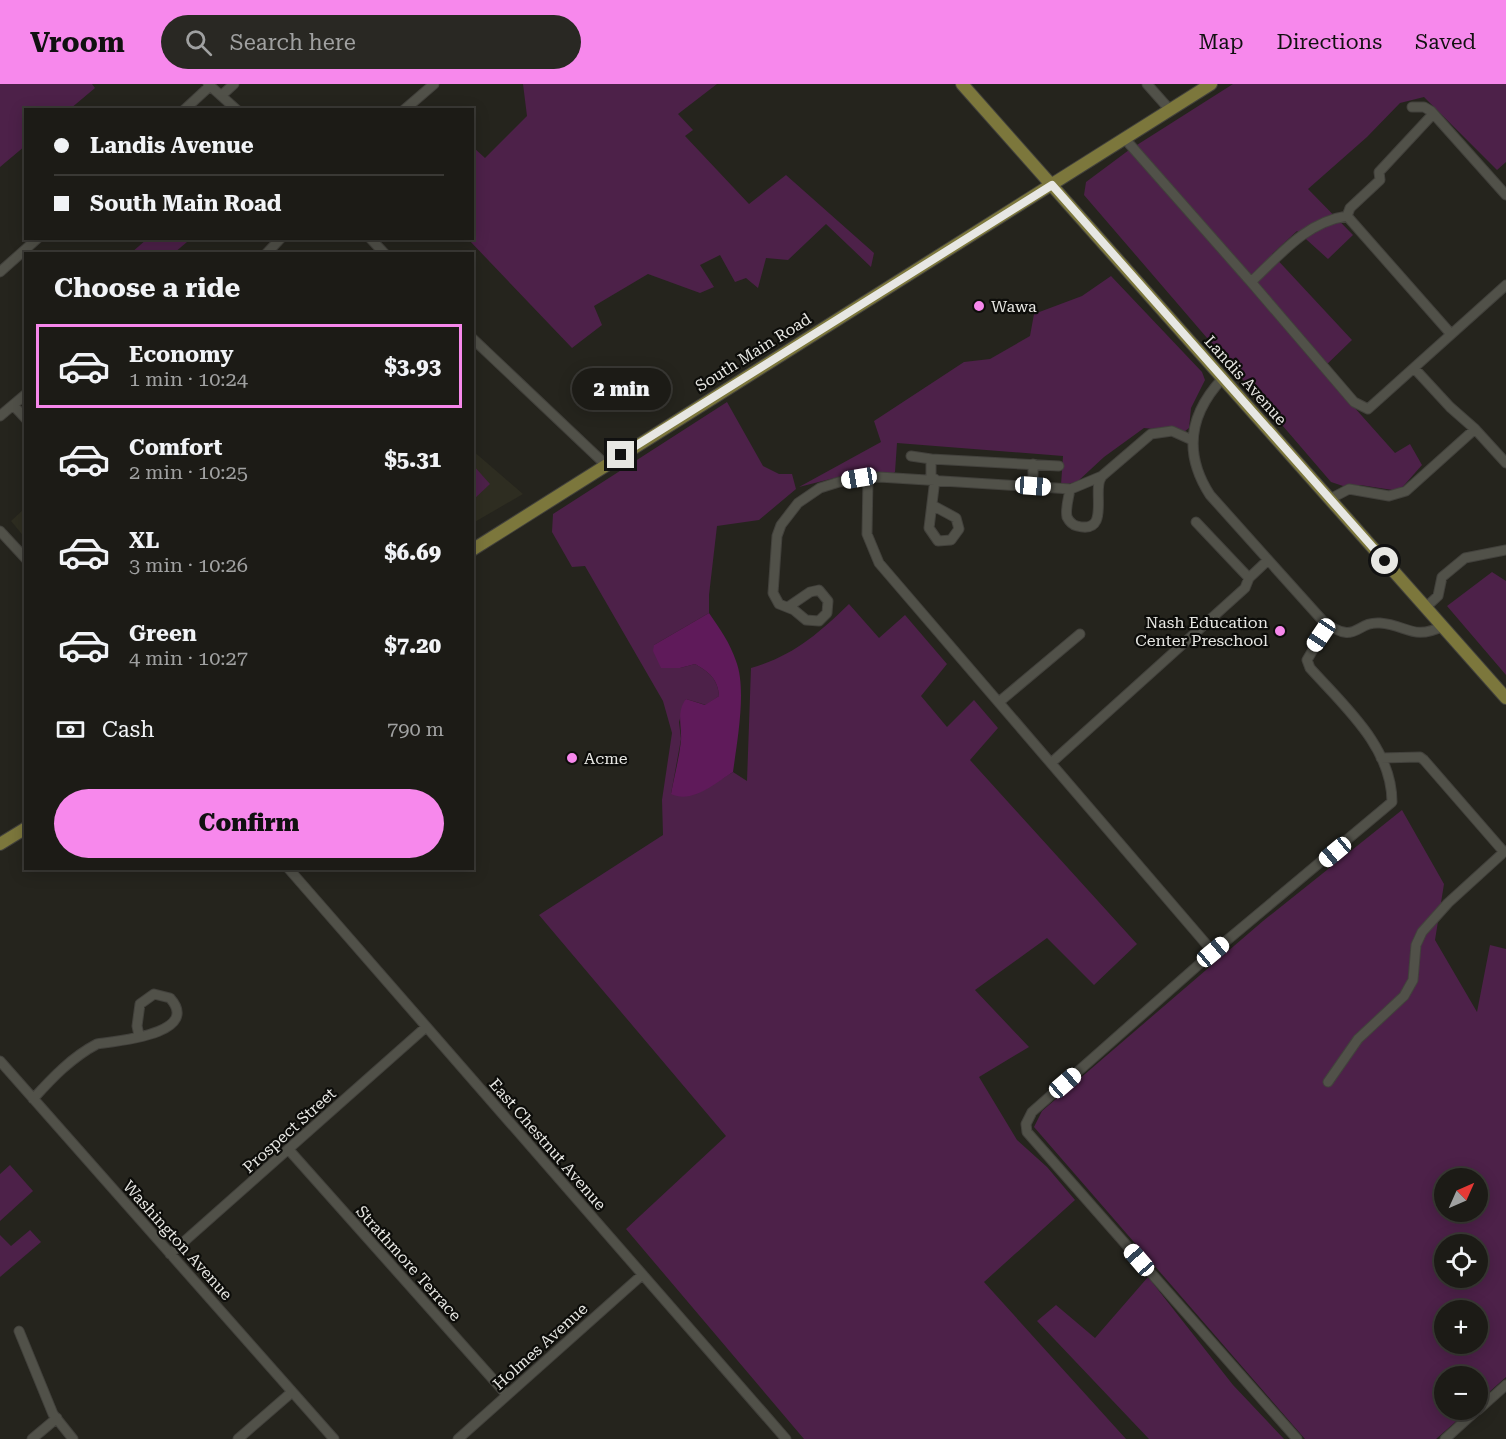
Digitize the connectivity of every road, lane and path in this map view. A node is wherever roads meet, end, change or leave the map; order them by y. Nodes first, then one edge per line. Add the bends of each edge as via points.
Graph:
1 (234, 84) edge
2 (434, 84) edge
3 (962, 84) edge
4 (1147, 84) edge
5 (1211, 84) edge
6 (209, 85) edge
7 (222, 95) junction
8 (1412, 107) dead end
9 (186, 108) edge
10 (235, 108) edge
11 (406, 108) edge
12 (1170, 110) junction
13 (1433, 114) junction
14 (1125, 139) junction
15 (1052, 185) junction
16 (1506, 195) edge
17 (1347, 216) junction
18 (36, 240) edge
19 (279, 240) edge
20 (372, 240) edge
21 (268, 252) edge
22 (383, 252) edge
23 (0, 272) edge
24 (1251, 282) junction
25 (1506, 285) edge
26 (1451, 334) junction
27 (474, 340) edge
28 (1414, 368) junction
29 (1223, 378) junction
30 (24, 396) edge
31 (13, 405) junction
32 (0, 416) edge
33 (24, 417) edge
34 (1475, 429) junction
35 (1192, 440) junction
36 (911, 456) dead end
37 (931, 459) junction
38 (1506, 463) edge
39 (606, 465) junction
40 (1033, 465) junction
41 (1059, 466) dead end
42 (1102, 476) junction
43 (868, 478) junction
44 (933, 479) junction
45 (1033, 486) junction
46 (1070, 489) junction
47 (1330, 499) junction
48 (932, 505) dead end
49 (1196, 522) dead end
50 (0, 531) edge
51 (474, 549) edge
52 (1506, 550) edge
53 (24, 557) edge
54 (1268, 560) junction
55 (1249, 578) junction
56 (788, 607) dead end
57 (1426, 607) junction
58 (1328, 624) junction
59 (1443, 626) junction
60 (1080, 634) dead end
61 (1506, 698) edge
62 (999, 702) junction
63 (1381, 758) junction
64 (1051, 763) junction
65 (24, 829) edge
66 (0, 844) edge
67 (1505, 852) edge
68 (290, 870) edge
69 (1213, 952) junction
70 (426, 1027) junction
71 (139, 1035) junction
72 (0, 1061) edge
73 (1328, 1082) dead end
74 (33, 1099) junction
75 (289, 1150) junction
76 (170, 1254) junction
77 (642, 1275) junction
78 (20, 1331) dead end
79 (1506, 1384) edge
80 (292, 1392) junction
81 (507, 1395) junction
82 (1488, 1400) edge
83 (57, 1419) junction
84 (1466, 1420) edge
85 (32, 1439) edge
86 (73, 1439) edge
87 (238, 1439) edge
88 (334, 1439) edge
89 (458, 1439) edge
90 (786, 1439) edge
91 (1297, 1439) edge
92 (1445, 1439) edge

1 - 7 street
2 - 11 street
3 - 15 main road, Landis Avenue
4 - 12 street
5 - 12 main road, South Main Road
6 - 7 street
6 - 9 street
7 - 10 street
8 - 13 street via 1424,107
12 - 14 main road, South Main Road
13 - 16 street
13 - 17 street via 1379,172 1380,180 1350,208
14 - 15 main road, South Main Road
14 - 24 street
15 - 29 main road, Landis Avenue
15 - 39 main road, South Main Road
17 - 24 street via 1331,218 1304,232
17 - 26 street
18 - 23 street
19 - 21 street
20 - 22 street
24 - 28 street via 1354,402 1368,409
25 - 26 street
26 - 28 street
27 - 39 street
28 - 34 street
29 - 35 street via 1202,403
29 - 47 main road, Landis Avenue
30 - 31 street
31 - 32 street
31 - 33 street
34 - 38 street
34 - 47 street via 1406,491 1389,496 1349,489
35 - 42 street via 1173,431 1151,434
35 - 54 street via 1199,477 1210,495
36 - 37 street
37 - 40 street
37 - 44 street
39 - 51 main road, South Main Road
40 - 41 street
40 - 45 street
42 - 46 street
42 - 46 street via 1096,489 1100,515 1093,524 1080,527 1070,522
43 - 44 street
43 - 56 street via 839,482 808,494 781,525 773,593 779,604
43 - 62 street via 867,534 873,553
44 - 45 street
44 - 48 street
45 - 46 street
47 - 57 main road, Landis Avenue
49 - 55 street
50 - 53 street
52 - 57 street via 1465,558 1442,577 1438,596
54 - 55 street
54 - 58 street
55 - 64 street via 1245,588
57 - 59 main road, Landis Avenue
58 - 59 street via 1349,633 1381,623 1421,634
58 - 63 street via 1307,660 1310,668 1363,727
59 - 61 main road, Landis Avenue
60 - 62 street
62 - 64 street
63 - 67 street via 1425,760
63 - 69 street via 1392,802
64 - 69 street
65 - 66 main road
67 - 73 street via 1422,932 1416,945 1413,980 1404,996 1358,1039
68 - 70 street, East Chestnut Avenue
69 - 91 street via 1032,1112 1027,1132
70 - 75 street, Prospect Street
70 - 77 street, East Chestnut Avenue
71 - 71 street via 141,1004 154,994 170,998 177,1010 173,1023 160,1032
71 - 74 street via 88,1049
72 - 74 street, Washington Avenue
74 - 76 street, Washington Avenue
75 - 76 street, Prospect Street
75 - 81 street, Strathmore Terrace
76 - 80 street, Washington Avenue
77 - 81 street, Holmes Avenue
77 - 90 street, East Chestnut Avenue
78 - 83 street
79 - 82 street
80 - 87 street
80 - 88 street, Washington Avenue
81 - 89 street, Holmes Avenue
83 - 85 street
83 - 86 street
84 - 92 street

